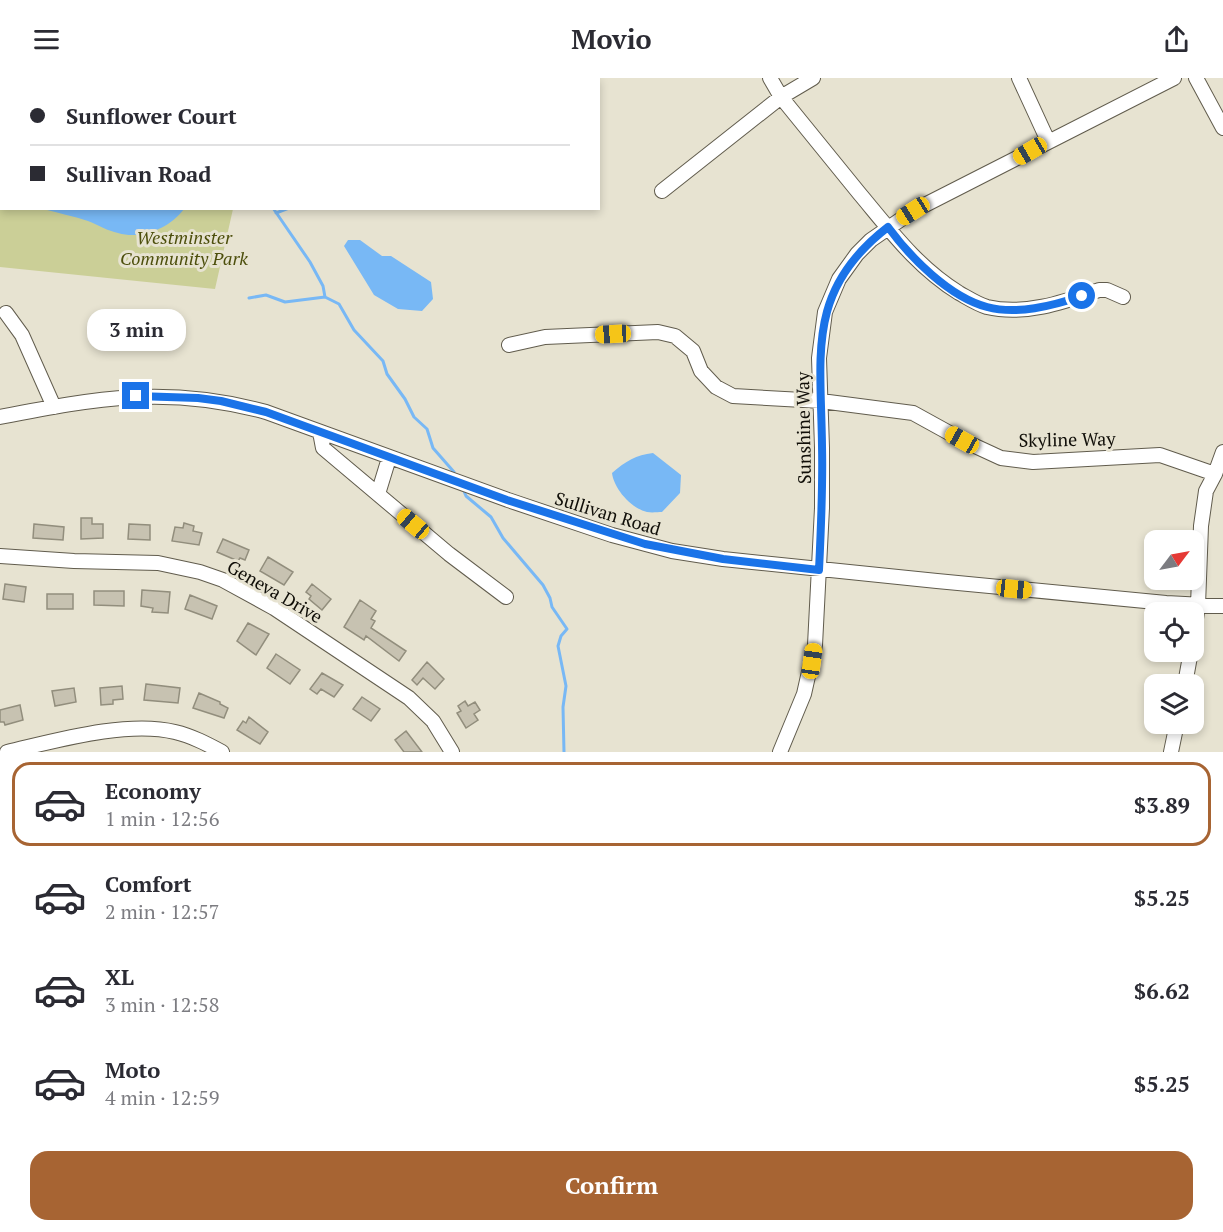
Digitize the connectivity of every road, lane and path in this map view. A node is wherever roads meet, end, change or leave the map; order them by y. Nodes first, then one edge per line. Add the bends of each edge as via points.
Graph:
1 (770, 78) edge
2 (813, 78) edge
3 (1020, 78) edge
4 (1174, 78) edge
5 (1196, 78) edge
6 (781, 97) junction
7 (1223, 128) edge
8 (1048, 141) junction
9 (662, 191) dead end
10 (888, 227) junction
11 (1123, 297) dead end
12 (6, 313) dead end
13 (509, 345) dead end
14 (821, 400) junction
15 (54, 407) junction
16 (0, 417) edge
17 (320, 432) junction
18 (1223, 452) edge
19 (389, 458) junction
20 (1215, 474) junction
21 (378, 494) junction
22 (0, 556) edge
23 (819, 570) junction
24 (506, 597) dead end
25 (1166, 602) edge
26 (1198, 602) edge
27 (1204, 605) edge
28 (1223, 606) edge
29 (1175, 734) edge
30 (67, 745) edge
31 (6, 752) edge
32 (222, 752) edge
33 (452, 752) edge
34 (780, 752) edge
35 (1171, 752) edge

1 - 6 street
2 - 6 street
3 - 8 street
4 - 8 street, Sunshine Way
5 - 7 street
6 - 9 street
6 - 10 street
8 - 10 street, Sunshine Way
10 - 11 street via 930,273 988,307 1044,307 1099,290
10 - 14 street, Sunshine Way via 857,254 839,279 825,312 820,349
12 - 15 street via 22,335
13 - 14 street, Skyline Way via 545,337 658,332 675,336 693,351 716,387 733,396
14 - 20 street, Skyline Way via 913,413 1001,458 1034,462 1160,455
14 - 23 street, Sunshine Way
15 - 16 street, Sullivan Road
15 - 17 street, Sullivan Road via 136,396 198,398 266,412
17 - 19 street, Sullivan Road
17 - 21 street via 323,448
18 - 20 street
19 - 21 street
19 - 23 street, Sullivan Road via 645,544 723,559
20 - 26 street via 1206,491
21 - 24 street
22 - 33 street, Geneva Drive via 158,563 223,580 274,608 409,698 433,721
23 - 25 street, Sullivan Road
23 - 34 street, Sunshine Way via 812,661 804,694
27 - 28 street, Sullivan Road
29 - 35 street
30 - 31 street
30 - 32 street via 106,731 158,729 191,736

